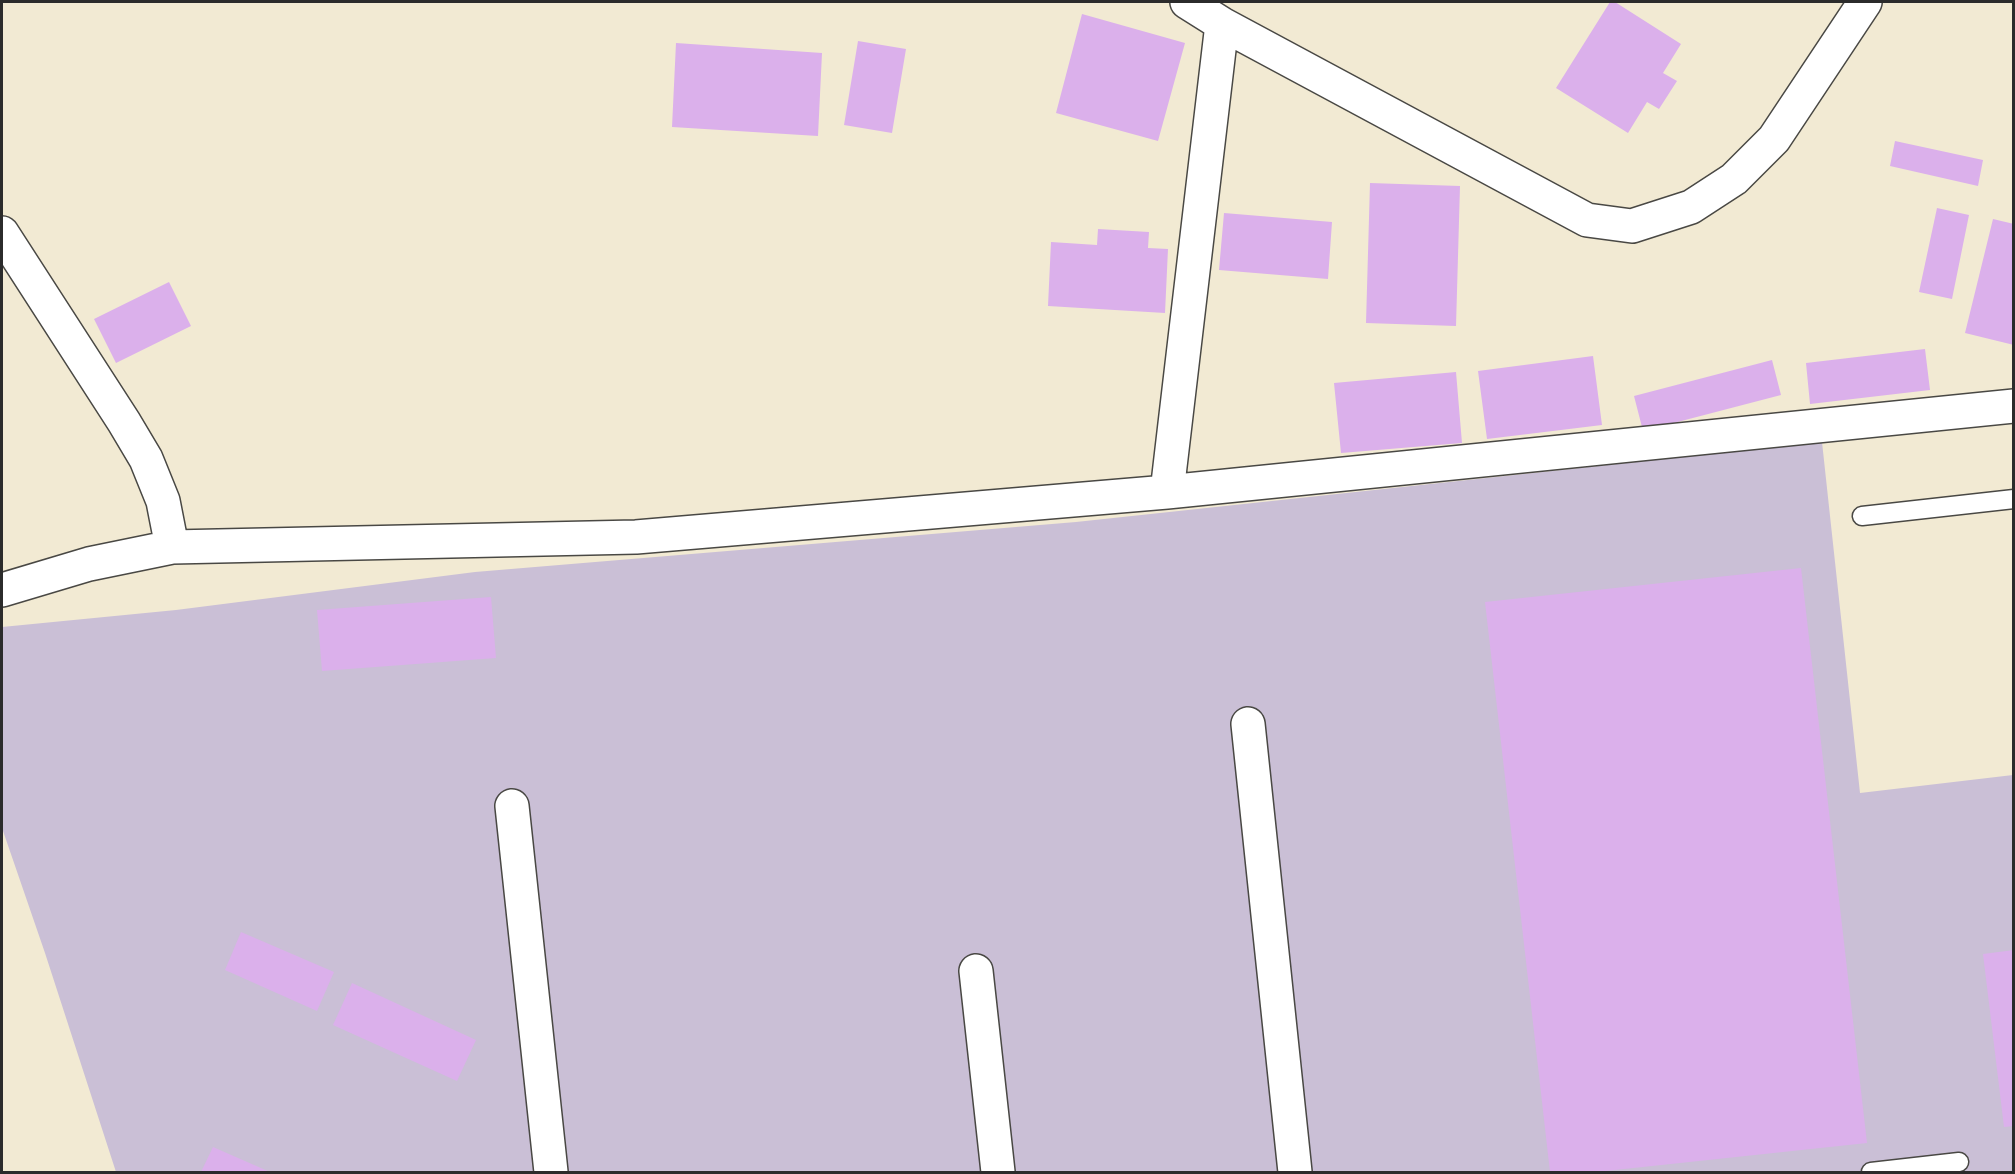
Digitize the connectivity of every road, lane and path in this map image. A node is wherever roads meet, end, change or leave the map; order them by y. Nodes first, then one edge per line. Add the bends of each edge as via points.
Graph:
1 (1187, 2) edge
2 (1865, 2) edge
3 (1222, 24) junction
4 (2, 233) edge
5 (2013, 406) edge
6 (1167, 492) junction
7 (2013, 499) edge
8 (1862, 516) dead end
9 (172, 547) junction
10 (2, 590) edge
11 (1248, 724) dead end
12 (512, 806) dead end
13 (976, 971) dead end
14 (1959, 1162) dead end
15 (551, 1173) edge
16 (998, 1173) edge
17 (1295, 1173) edge
18 (1871, 1173) edge

1 - 3 street
2 - 3 street via 1774,140 1734,179 1690,207 1632,226 1587,220
3 - 6 street
4 - 9 street via 146,459 163,501
5 - 6 street
6 - 9 street via 636,537
7 - 8 lane
9 - 10 street via 89,564
11 - 17 street
12 - 15 street
13 - 16 street
14 - 18 lane

